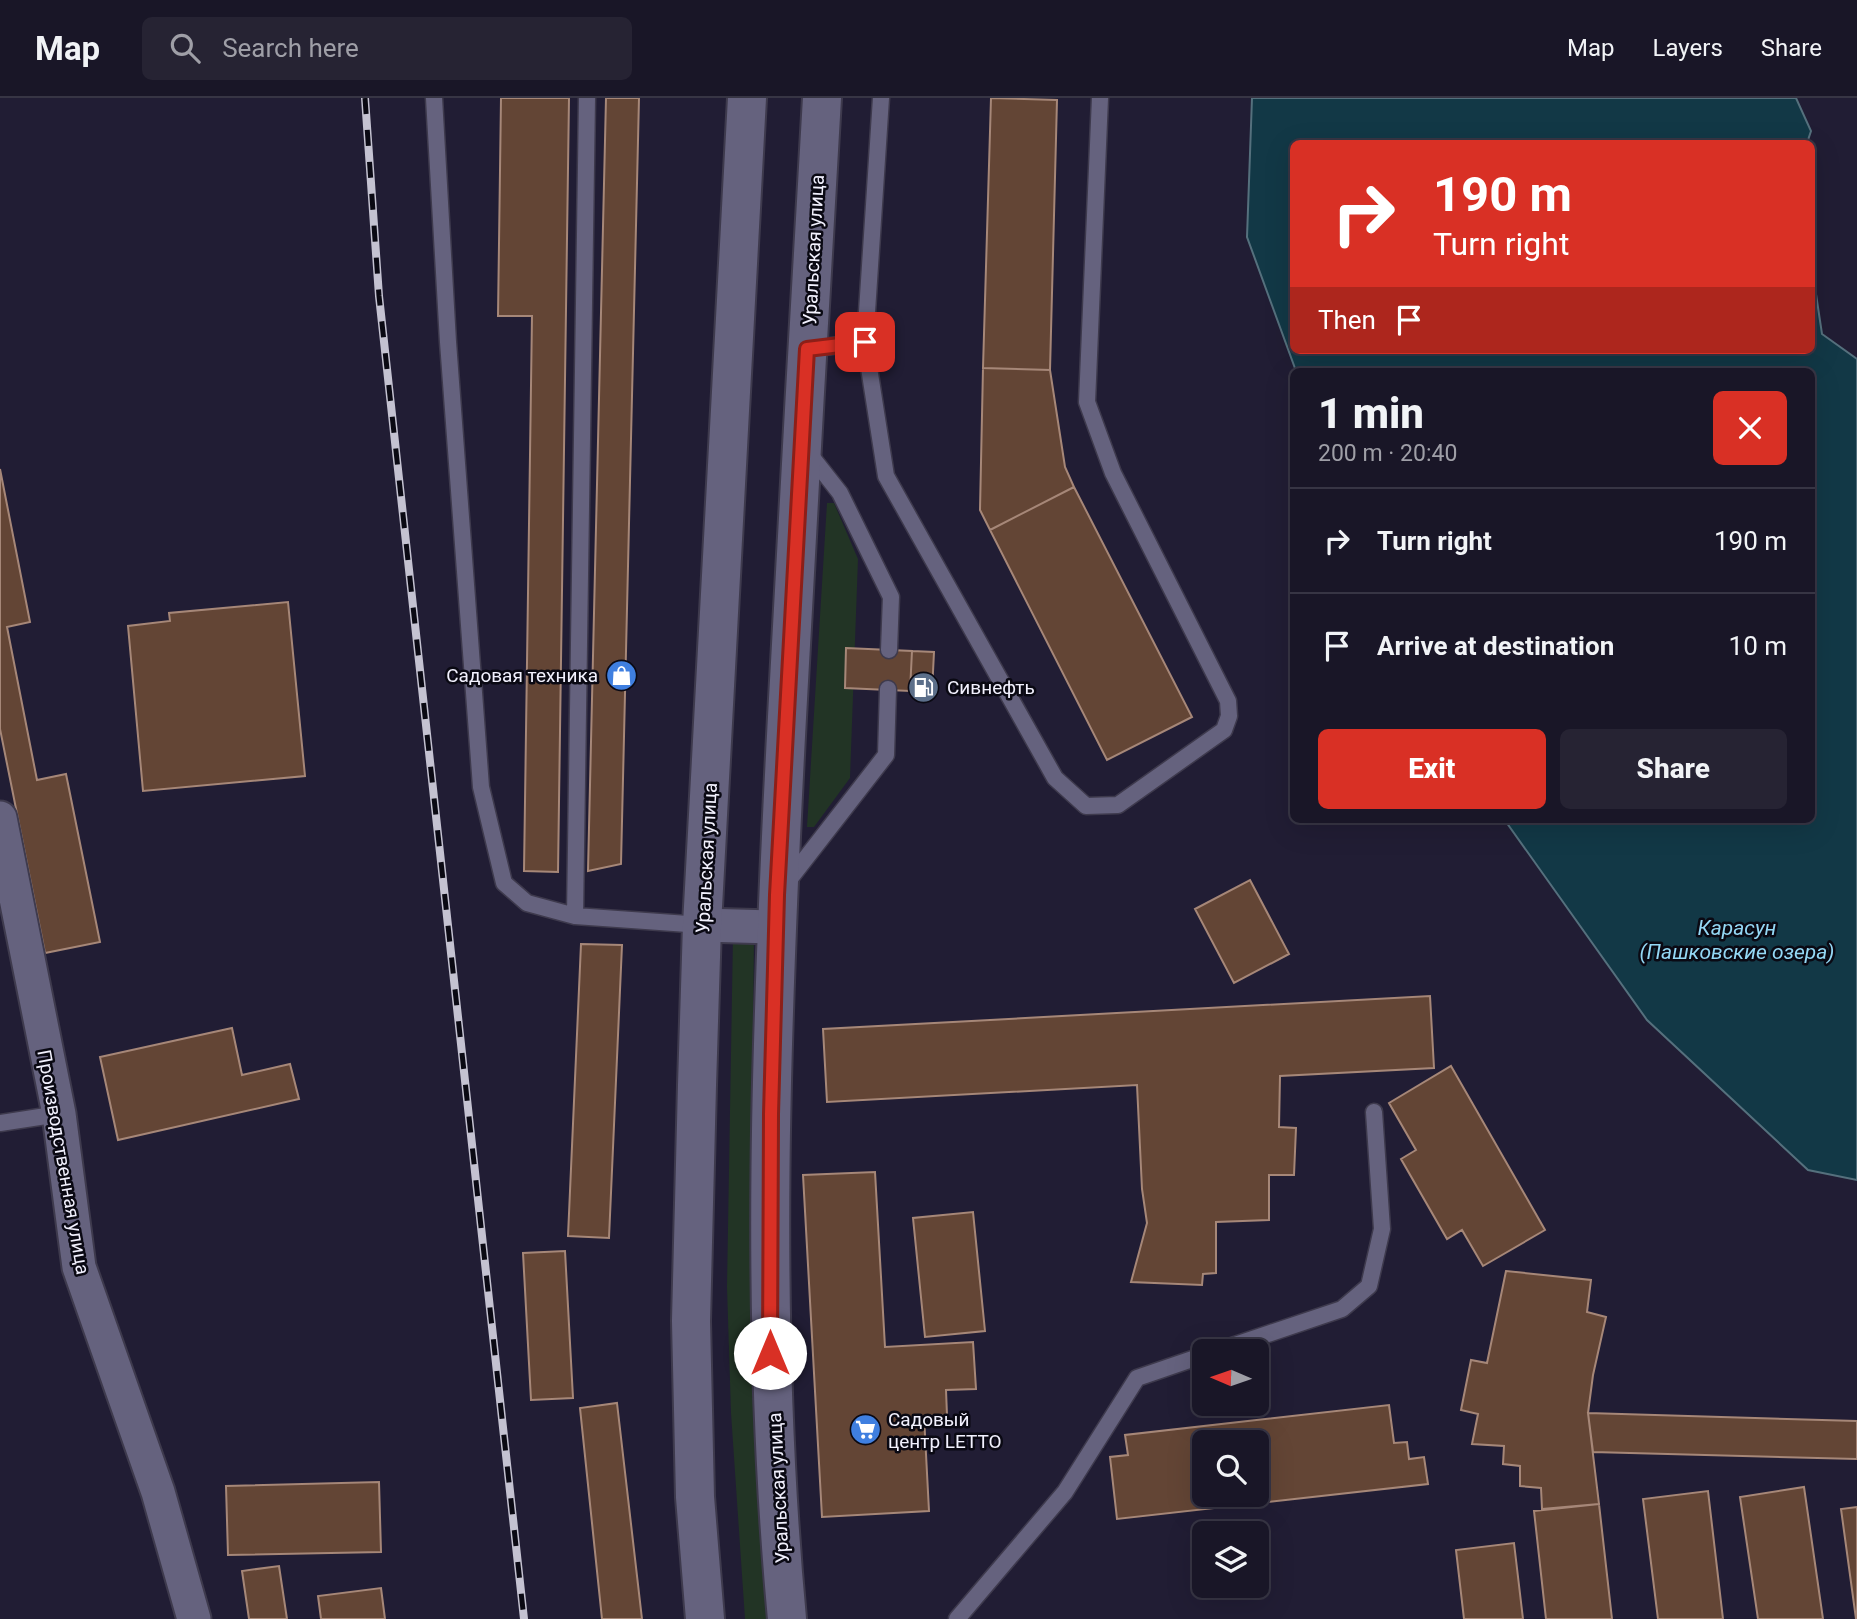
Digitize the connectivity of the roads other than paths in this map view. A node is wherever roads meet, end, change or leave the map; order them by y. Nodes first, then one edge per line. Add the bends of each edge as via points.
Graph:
1 (434, 98) edge
2 (587, 98) edge
3 (747, 98) edge
4 (822, 98) edge
5 (881, 98) edge
6 (1100, 98) edge
7 (865, 342) junction
8 (807, 349) junction
9 (802, 443) junction
10 (889, 650) dead end
11 (888, 690) dead end
12 (0, 818) edge
13 (777, 911) junction
14 (575, 916) junction
15 (702, 925) junction
16 (1374, 1112) dead end
17 (58, 1114) junction
18 (0, 1123) edge
19 (1253, 1339) edge
20 (1192, 1359) edge
21 (194, 1619) edge
22 (705, 1619) edge
23 (787, 1619) edge
24 (957, 1619) edge

1 - 14 lane via 481,787 504,883 527,903
2 - 14 lane
3 - 15 main road, Уральская улица
4 - 8 main road, Уральская улица
5 - 7 lane
6 - 7 lane via 1087,402 1113,473 1228,701 1224,730 1118,805 1086,806 1055,778 886,477
7 - 8 lane
8 - 9 main road, Уральская улица
9 - 10 lane via 840,492 891,597
9 - 13 main road, Уральская улица
11 - 13 lane via 886,755
12 - 17 street, Производственная улица
13 - 15 street
13 - 23 main road, Уральская улица via 770,1353
14 - 15 lane
15 - 22 main road, Уральская улица via 691,1321 695,1497
16 - 19 lane via 1382,1229 1369,1286 1342,1309
17 - 18 lane
17 - 21 street, Производственная улица via 79,1267 158,1492
20 - 24 lane via 1137,1378 1065,1492

